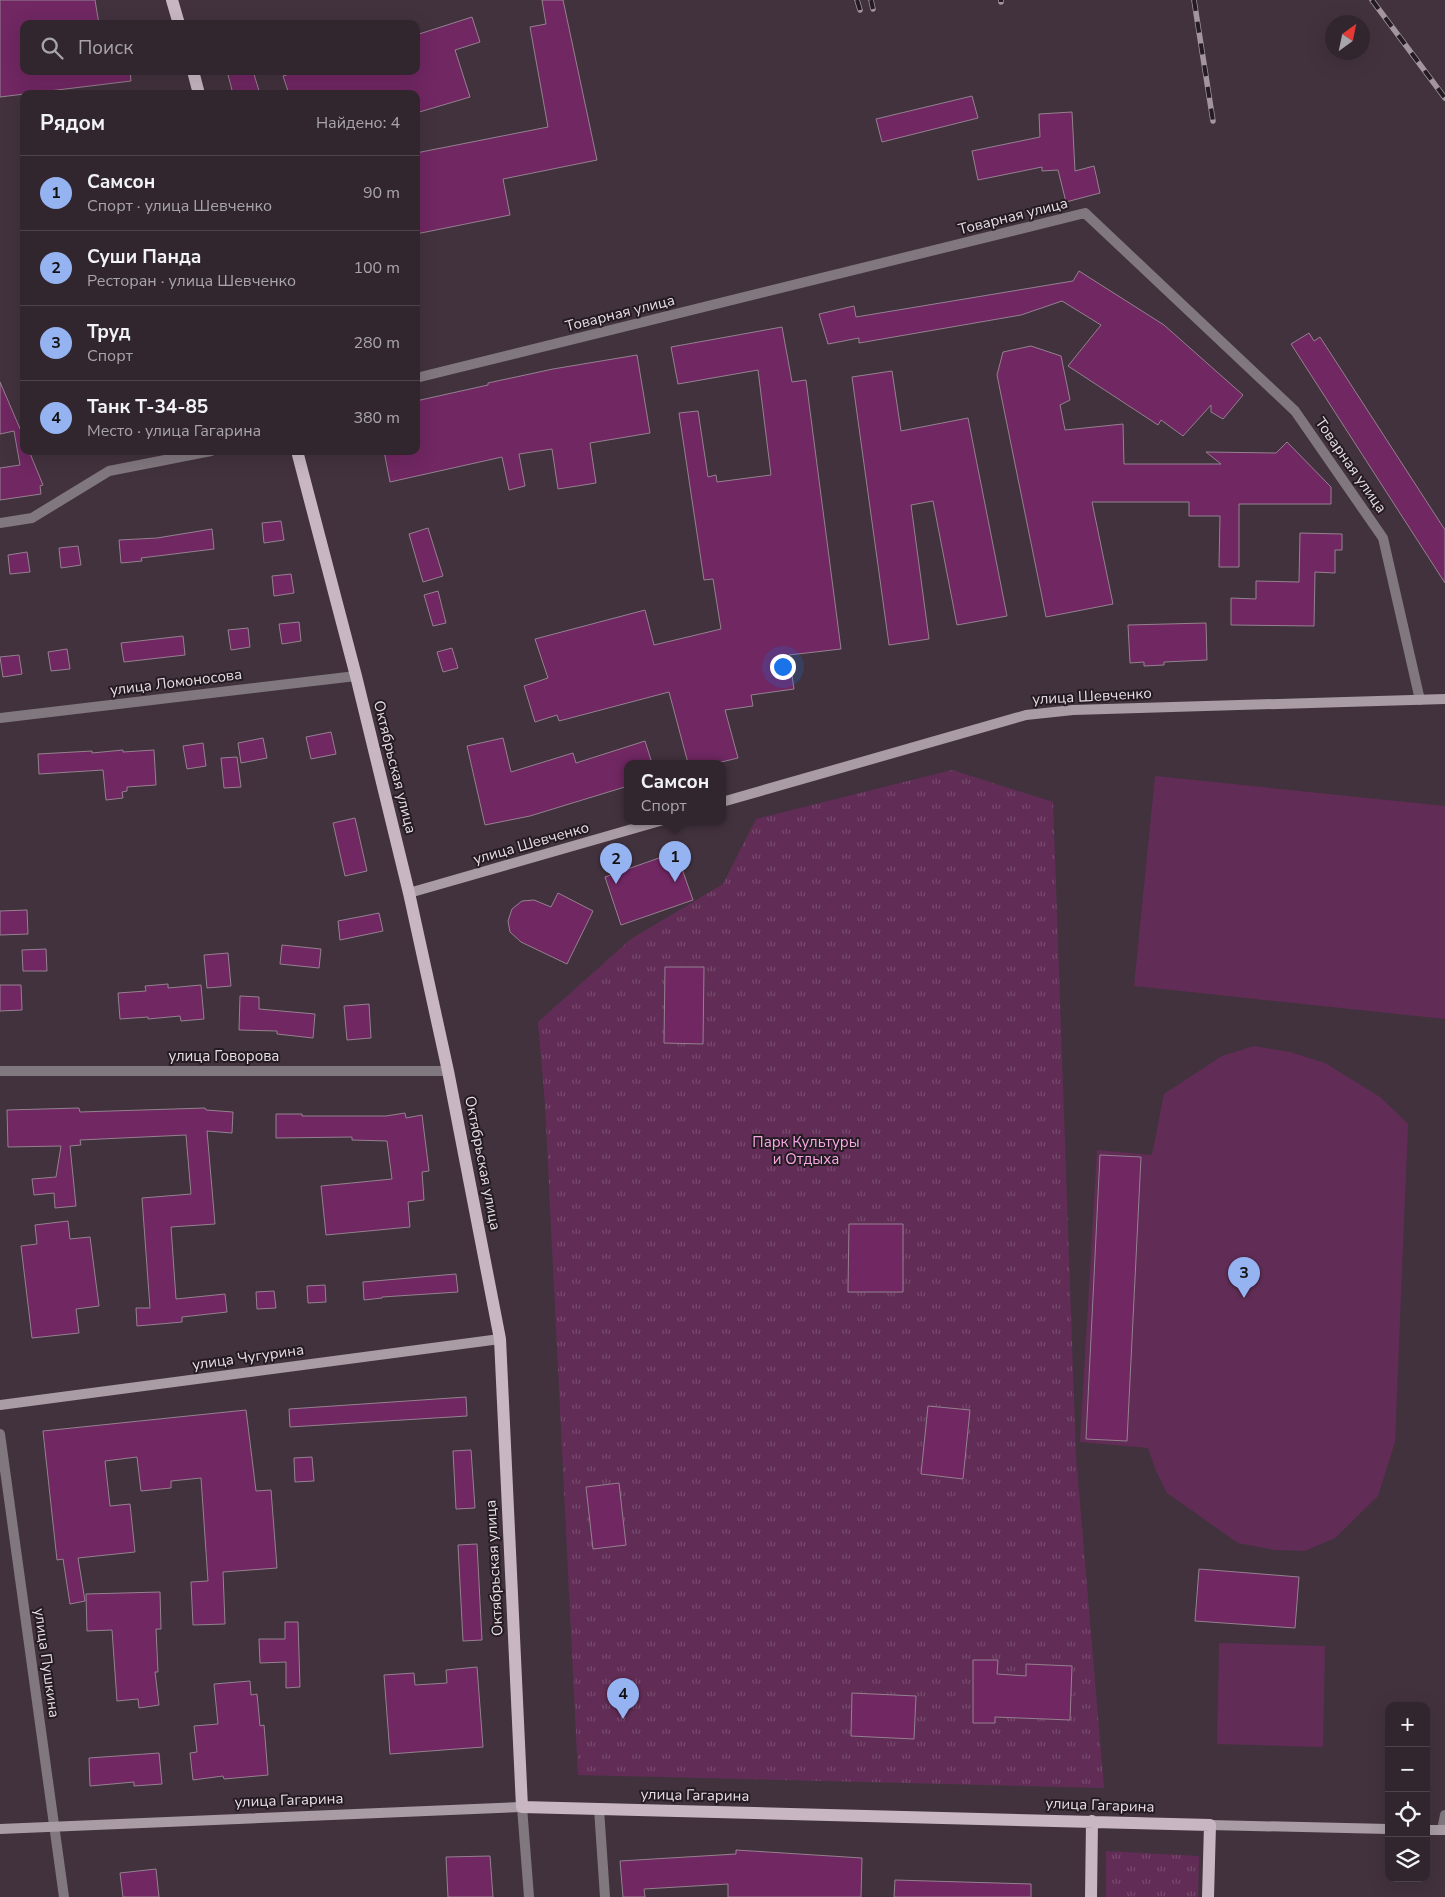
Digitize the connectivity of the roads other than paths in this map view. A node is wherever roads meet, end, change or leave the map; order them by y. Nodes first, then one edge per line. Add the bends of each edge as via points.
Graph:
1 (172, 0) edge
2 (178, 20) edge
3 (194, 75) edge
4 (198, 90) edge
5 (420, 377) edge
6 (191, 455) edge
7 (298, 455) edge
8 (0, 523) edge
9 (356, 676) junction
10 (1445, 699) edge
11 (1420, 700) junction
12 (0, 718) edge
13 (726, 801) edge
14 (646, 825) edge
15 (410, 893) junction
16 (0, 1071) edge
17 (448, 1071) junction
18 (500, 1339) junction
19 (0, 1405) edge
20 (0, 1434) edge
21 (522, 1807) junction
22 (599, 1809) junction
23 (1445, 1815) edge
24 (1092, 1821) junction
25 (1210, 1825) junction
26 (54, 1826) junction
27 (0, 1828) edge
28 (1385, 1829) edge
29 (1430, 1830) edge
30 (1444, 1830) edge
31 (64, 1897) edge
32 (529, 1897) edge
33 (605, 1897) edge
34 (1092, 1897) edge
35 (1208, 1897) edge

1 - 2 main road
3 - 4 main road
5 - 11 street, Товарная улица via 1085,214 1295,411 1383,538
6 - 8 street via 109,471 32,518
7 - 9 main road, Октябрьская улица
9 - 12 street, улица Ломоносова
9 - 15 main road, Октябрьская улица
10 - 11 street, улица Шевченко
11 - 13 street, улица Шевченко via 1073,710 1026,715
14 - 15 street, улица Шевченко
15 - 17 main road, Октябрьская улица
16 - 17 street, улица Говорова
17 - 18 main road, Октябрьская улица
18 - 19 street, улица Чугурина
18 - 21 main road, Октябрьская улица
20 - 26 street, улица Пушкина
21 - 22 main road, улица Гагарина
21 - 26 street, улица Гагарина
21 - 32 street, Октябрьская улица
22 - 24 main road, улица Гагарина
22 - 33 street
23 - 30 street
24 - 25 main road, улица Гагарина
24 - 34 main road
25 - 28 street, улица Гагарина
25 - 35 main road
26 - 27 street, улица Гагарина
26 - 31 street, улица Пушкина
29 - 30 street

